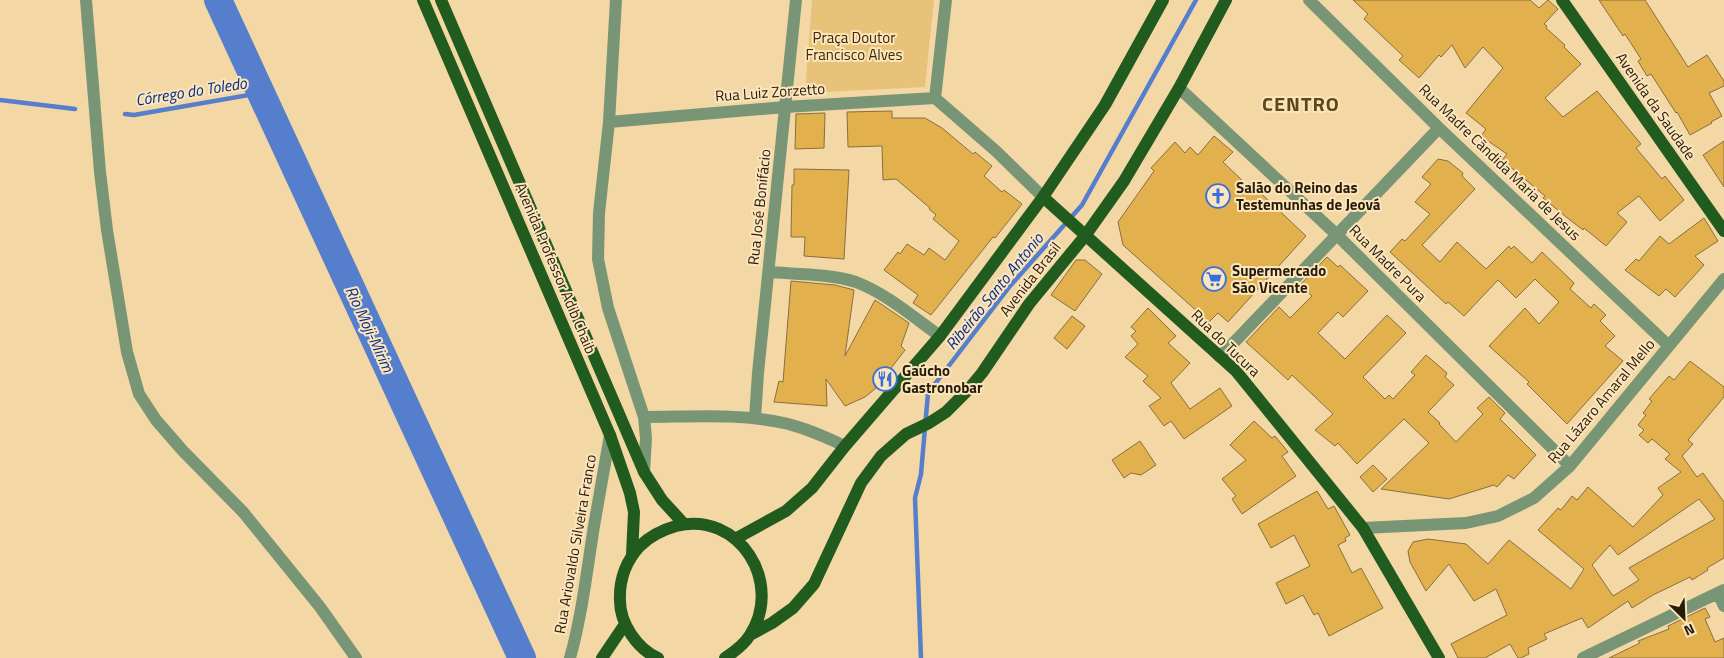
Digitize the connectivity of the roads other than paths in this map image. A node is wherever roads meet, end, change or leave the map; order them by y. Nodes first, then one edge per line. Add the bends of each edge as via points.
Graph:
1 (86, 0) edge
2 (423, 0) edge
3 (441, 0) edge
4 (616, 0) edge
5 (796, 0) edge
6 (946, 0) edge
7 (1163, 0) edge
8 (1226, 0) edge
9 (1309, 0) edge
10 (1562, 0) edge
11 (1179, 88) junction
12 (935, 98) junction
13 (785, 107) junction
14 (609, 122) junction
15 (1439, 128) junction
16 (1048, 202) junction
17 (1722, 222) edge
18 (1082, 233) junction
19 (1337, 236) junction
20 (769, 272) junction
21 (1724, 279) edge
22 (940, 336) junction
23 (1669, 346) junction
24 (1220, 357) junction
25 (644, 417) junction
26 (755, 418) junction
27 (610, 435) junction
28 (845, 446) junction
29 (1570, 466) junction
30 (644, 472) junction
31 (684, 524) junction
32 (1363, 528) junction
33 (736, 539) junction
34 (632, 555) junction
35 (1721, 591) edge
36 (1724, 606) edge
37 (625, 624) junction
38 (750, 635) junction
39 (738, 654) edge
40 (356, 658) edge
41 (570, 658) edge
42 (602, 658) edge
43 (658, 658) edge
44 (725, 658) edge
45 (1439, 658) edge
46 (1583, 658) edge

1 - 40 street via 107,230 127,352 139,394 183,452 244,512
2 - 27 main road, Avenida Professor Adib Chaib
3 - 30 main road, Avenida Professor Adib Chaib
4 - 14 street
5 - 13 street, Rua José Bonifácio
6 - 12 street
7 - 16 main road
8 - 11 main road, Avenida Brasil
9 - 15 street, Rua Madre Cãndida Maria de Jesus
10 - 17 main road, Avenida da Saudade
11 - 18 main road, Avenida Brasil via 1124,181
11 - 19 street, Rua Madre Pura
12 - 13 street, Rua Luiz Zorzetto
12 - 16 street, Rua do Tucura
13 - 14 street, Rua Luiz Zorzetto
13 - 20 street, Rua José Bonifácio
14 - 25 street via 599,212 598,259 608,308
15 - 19 street
15 - 23 street, Rua Madre Cãndida Maria de Jesus
16 - 18 main road, Rua do Tucura
16 - 22 main road
18 - 24 main road, Rua do Tucura
18 - 38 main road, Avenida Brasil via 967,391 946,412 906,434 882,456 861,483 814,584 793,608
19 - 24 street
19 - 29 street, Rua Madre Pura
20 - 22 street via 854,282 874,290
20 - 26 street, Rua José Bonifácio
21 - 23 street, Rua Lázaro Amaral Mello
22 - 28 main road
23 - 29 street, Rua Lázaro Amaral Mello
24 - 32 main road, Rua do Tucura via 1236,371
25 - 26 street
25 - 30 street
26 - 28 street via 808,430
27 - 34 main road, Avenida Professor Adib Chaib via 634,512
27 - 41 street, Rua Ariovaldo Silveira Franco via 582,606
28 - 33 main road via 812,488 786,511
29 - 32 street, Rua Lázaro Amaral Mello via 1534,498 1498,516 1466,523
30 - 31 main road, Avenida Professor Adib Chaib via 662,500
31 - 33 main road via 711,526
31 - 34 main road via 664,529 646,540
32 - 45 main road, Rua do Tucura
33 - 38 main road via 750,554 759,574 763,595 760,616
34 - 37 main road via 620,588
35 - 36 street
35 - 46 street
37 - 42 main road
37 - 43 main road via 637,642
38 - 39 main road
39 - 44 main road

